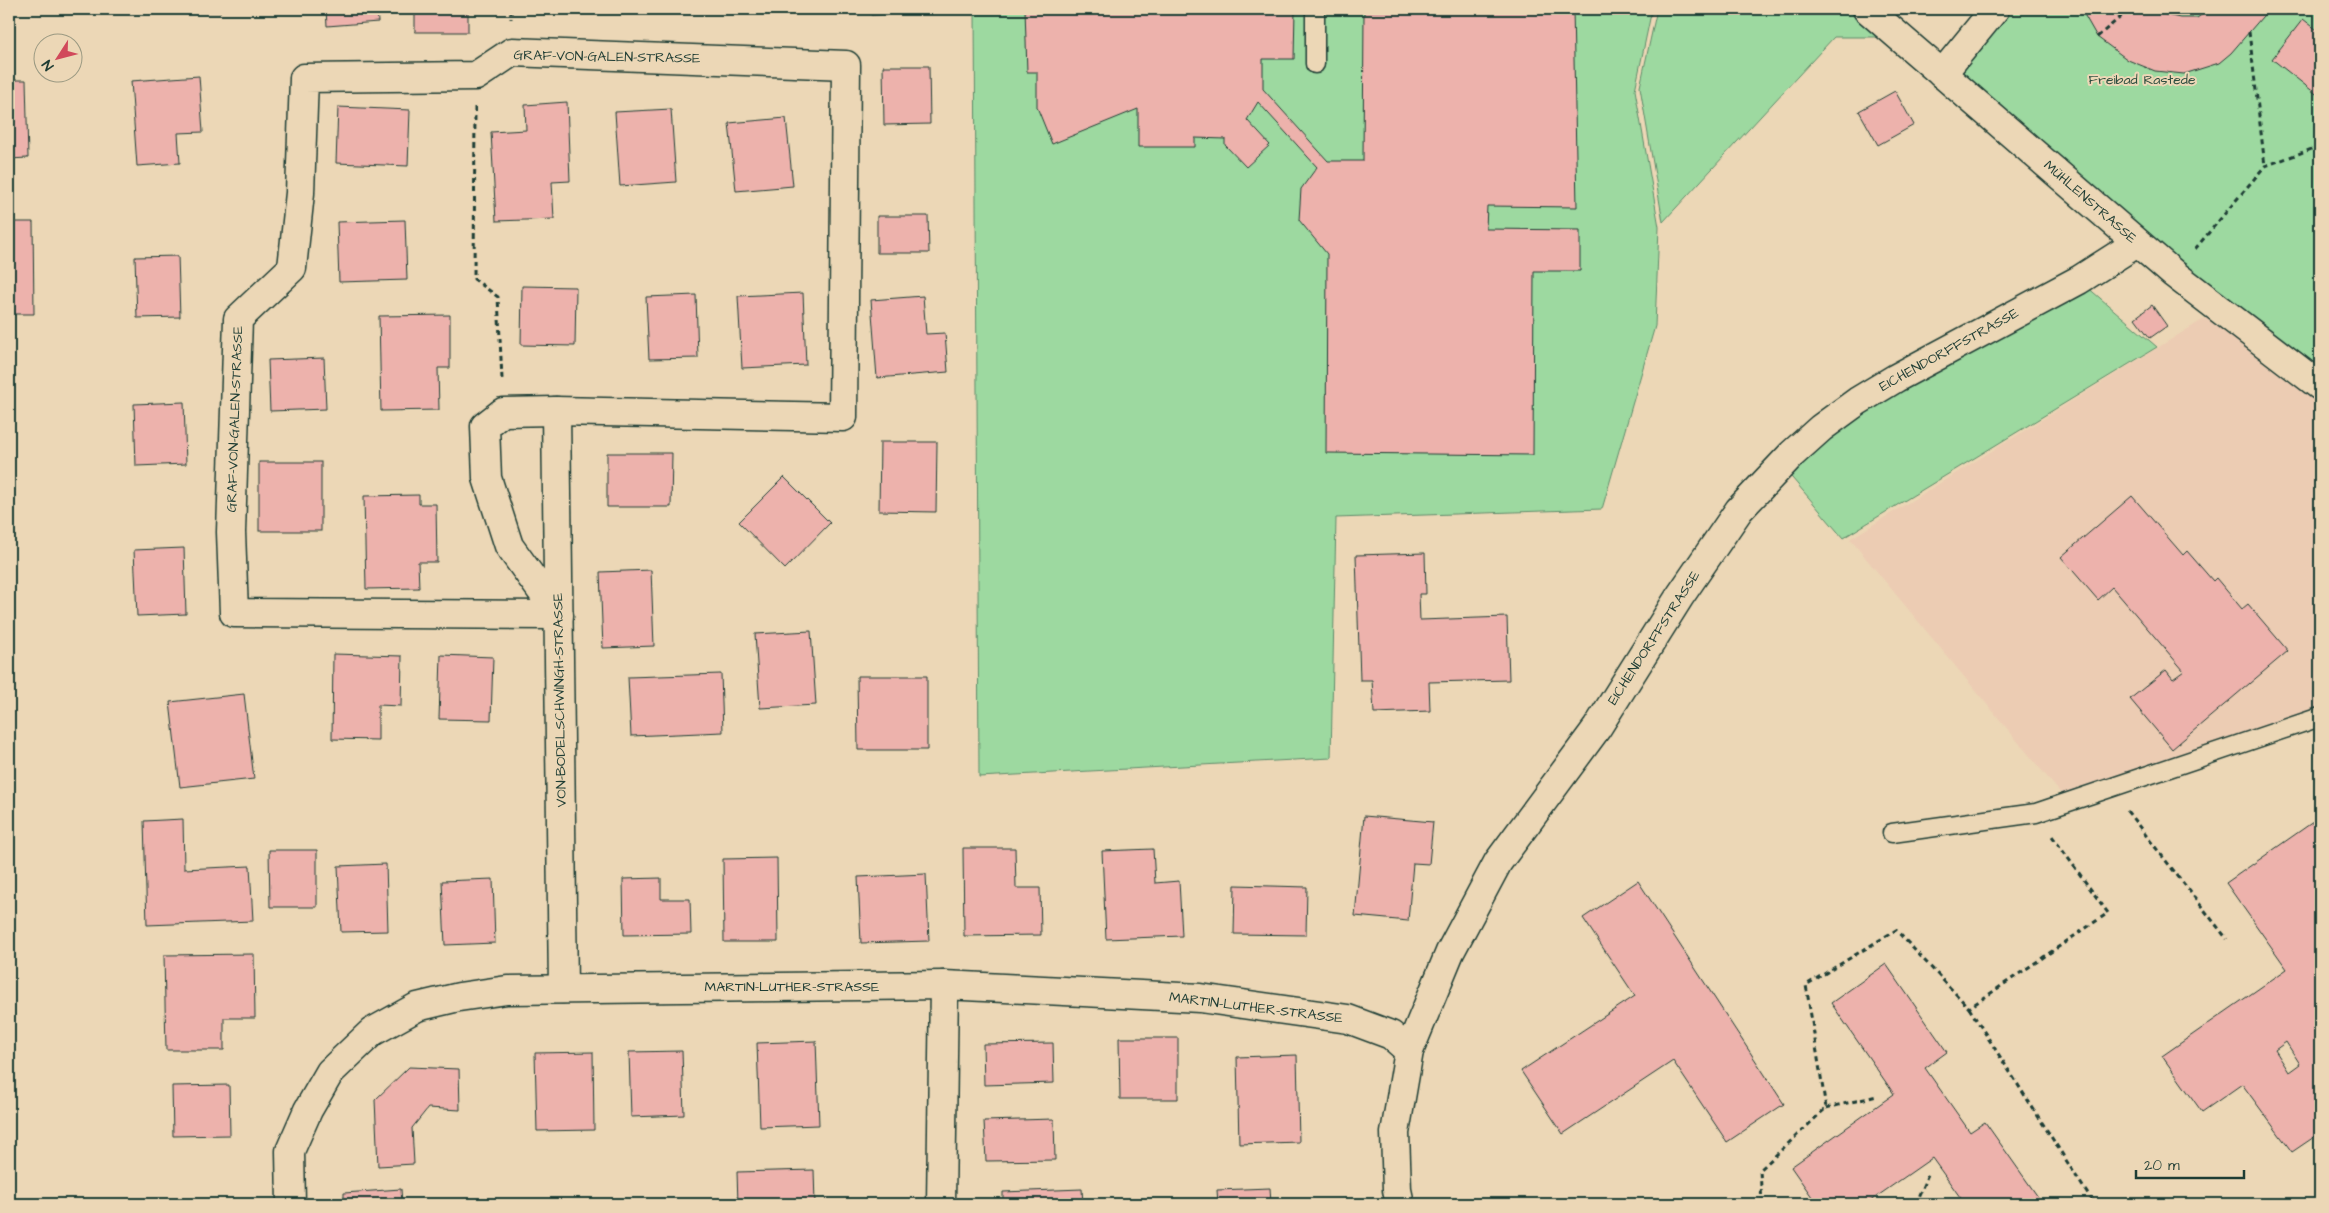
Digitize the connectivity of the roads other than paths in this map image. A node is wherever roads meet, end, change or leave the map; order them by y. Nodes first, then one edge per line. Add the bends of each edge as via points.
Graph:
1 (1315, 9) edge
2 (1867, 9) edge
3 (1995, 9) edge
4 (1314, 64) dead end
5 (1942, 74) junction
6 (2137, 243) junction
7 (2320, 386) edge
8 (556, 411) junction
9 (559, 615) junction
10 (2320, 717) edge
11 (1892, 833) dead end
12 (944, 985) junction
13 (563, 988) junction
14 (1409, 1051) junction
15 (291, 1204) edge
16 (941, 1204) edge
17 (1400, 1204) edge

1 - 4 lane
2 - 5 street, MÜHLENSTRASSE
3 - 5 street
5 - 6 street, MÜHLENSTRASSE
6 - 7 street, MÜHLENSTRASSE
6 - 14 street, EICHENDORFFSTRASSE via 2079,280 1858,401 1792,454 1739,510 1597,728 1498,862 1450,952
8 - 9 street, VON-BODELSCHWINGH-STRASSE
8 - 9 street, GRAF-VON-GALEN-STRASSE via 503,412 485,426 487,478 509,546
8 - 9 street, GRAF-VON-GALEN-STRASSE via 843,417 846,65 512,52 476,76 304,78 300,194 292,268 238,319 230,532 234,613
9 - 13 street, VON-BODELSCHWINGH-STRASSE
10 - 11 lane via 2036,813
12 - 13 street, MARTIN-LUTHER-STRASSE
12 - 14 street, MARTIN-LUTHER-STRASSE via 1220,1001 1348,1019 1391,1035
12 - 16 street
13 - 15 street, MARTIN-LUTHER-STRASSE via 507,990 459,997 417,1007 372,1032 330,1072 308,1110 290,1151
14 - 17 street, EICHENDORFFSTRASSE via 1396,1133

